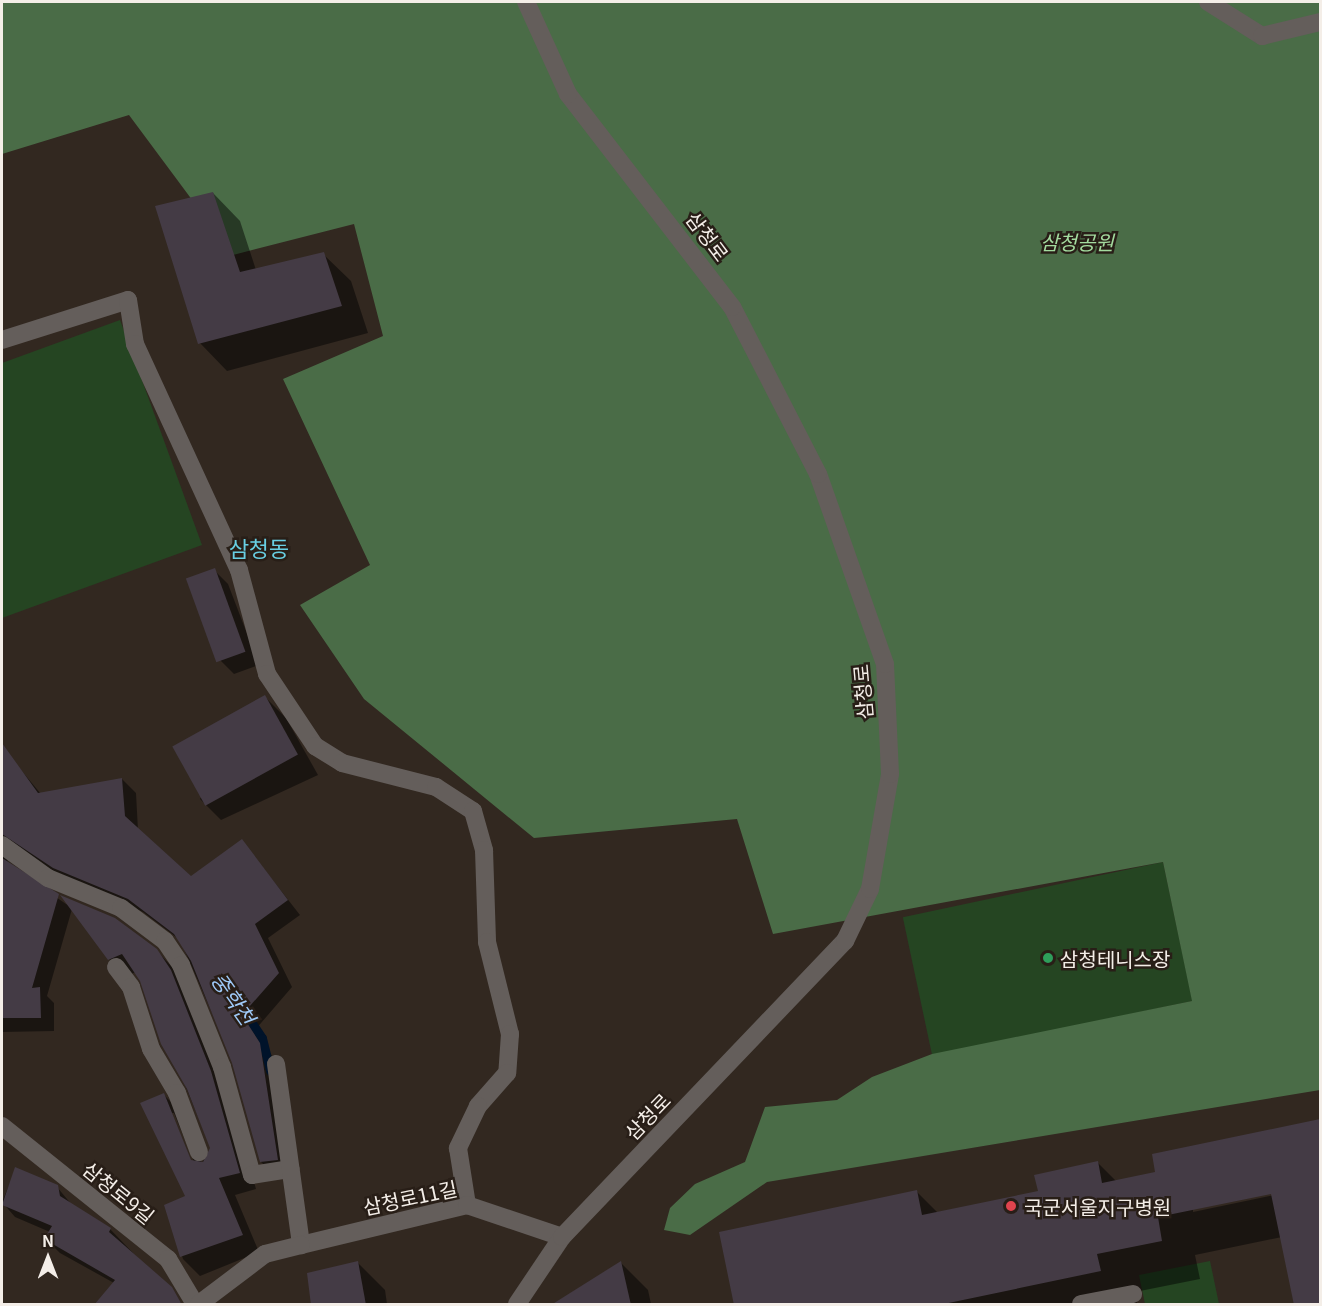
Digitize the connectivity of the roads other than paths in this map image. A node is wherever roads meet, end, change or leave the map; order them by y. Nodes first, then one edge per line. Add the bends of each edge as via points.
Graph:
1 (526, 2) edge
2 (1208, 2) edge
3 (1320, 22) edge
4 (2, 340) edge
5 (2, 844) edge
6 (116, 967) dead end
7 (276, 1064) dead end
8 (2, 1126) edge
9 (200, 1152) dead end
10 (291, 1169) junction
11 (467, 1205) junction
12 (562, 1237) junction
13 (302, 1245) junction
14 (1133, 1294) dead end
15 (197, 1305) edge
16 (517, 1305) edge
17 (1081, 1305) edge

1 - 12 street, 삼청로 via 568,94 732,307 819,474 885,664 890,774 870,889 845,941
2 - 3 street via 1263,36
4 - 11 street via 128,300 135,344 239,570 267,674 315,746 342,763 436,786 473,811 484,850 487,942 510,1034 507,1073 478,1106 458,1148
5 - 10 street via 48,878 121,908 165,941 182,965 222,1066 252,1175
6 - 9 street via 131,987 151,1049 177,1093
7 - 10 street
8 - 15 street, 삼청로9길 via 168,1259
10 - 13 street
11 - 12 street, 삼청로11길
11 - 13 street, 삼청로11길
12 - 16 street, 삼청로
13 - 15 street, 삼청로11길 via 265,1254
14 - 17 street

